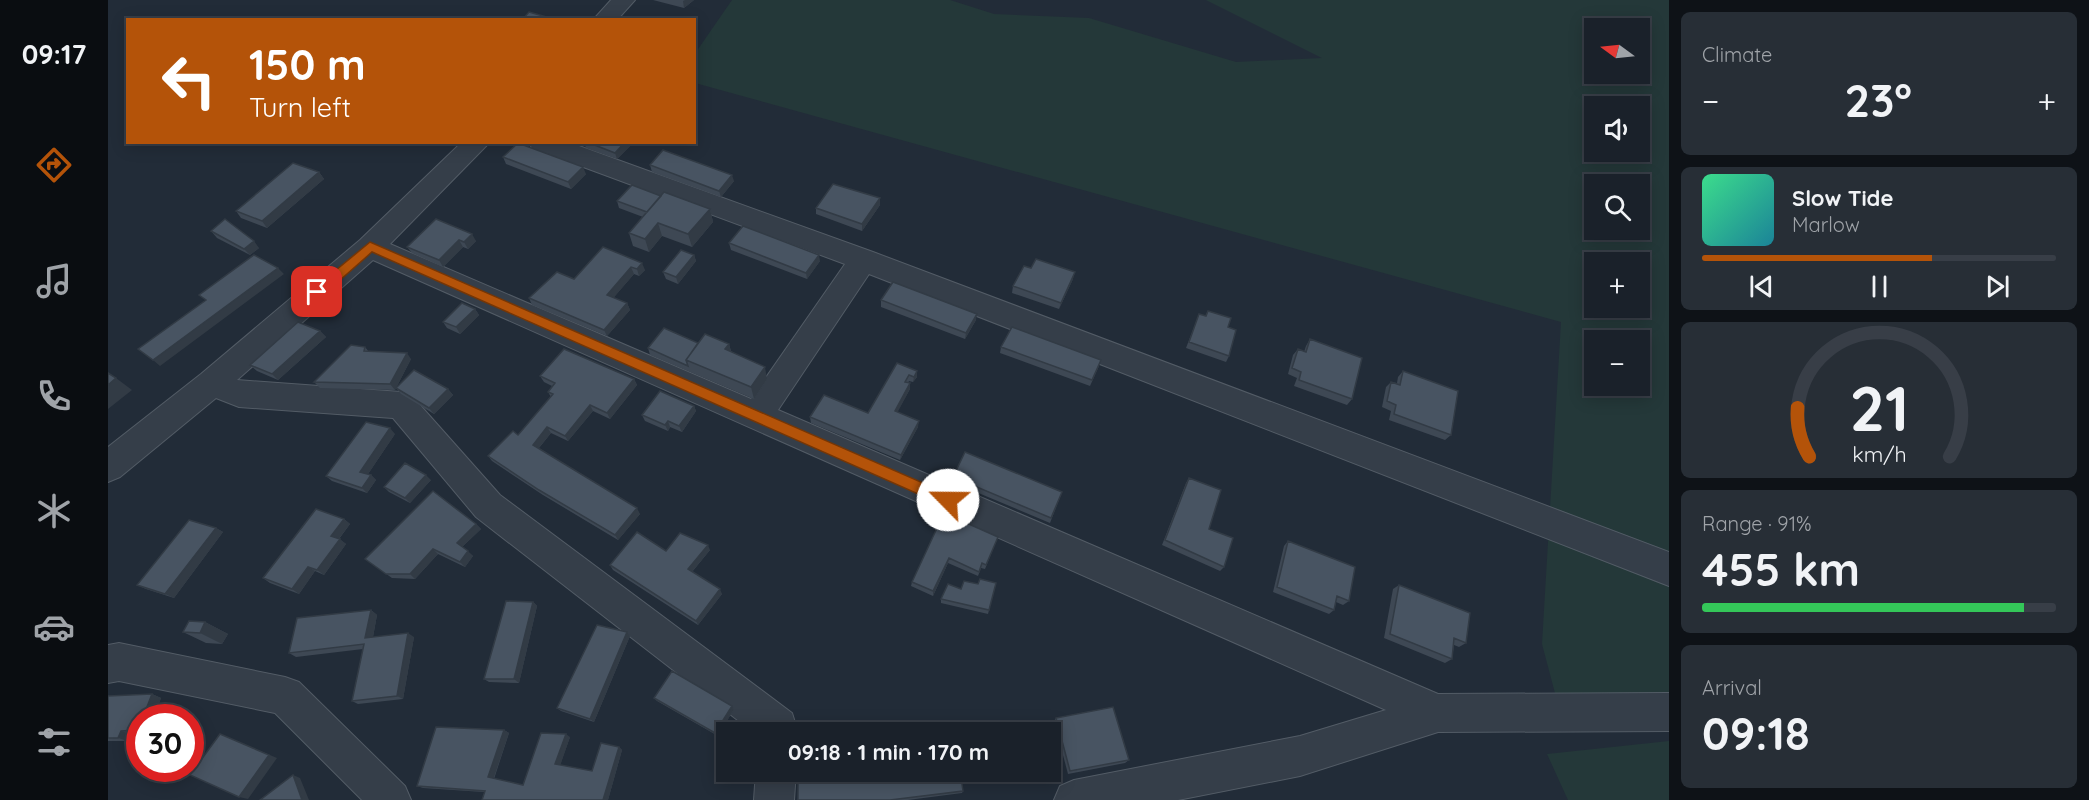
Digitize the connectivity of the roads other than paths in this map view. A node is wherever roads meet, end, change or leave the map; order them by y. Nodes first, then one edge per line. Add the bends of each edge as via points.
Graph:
1 (624, 0) edge
2 (606, 18) edge
3 (476, 144) edge
4 (546, 144) edge
5 (370, 247) junction
6 (863, 260) junction
7 (212, 383) junction
8 (756, 417) junction
9 (108, 467) edge
10 (1669, 568) edge
11 (108, 664) edge
12 (1669, 712) edge
13 (1438, 713) junction
14 (771, 722) edge
15 (775, 782) edge
16 (391, 800) edge
17 (774, 800) edge
18 (1074, 800) edge

1 - 2 street
3 - 5 street
4 - 6 street
5 - 7 street
5 - 8 street
6 - 8 street
6 - 10 street
7 - 9 street
7 - 14 street via 239,394 401,405 488,506
8 - 13 street
11 - 16 street via 119,662 285,696
12 - 13 street
13 - 18 street via 1300,756
15 - 17 street

